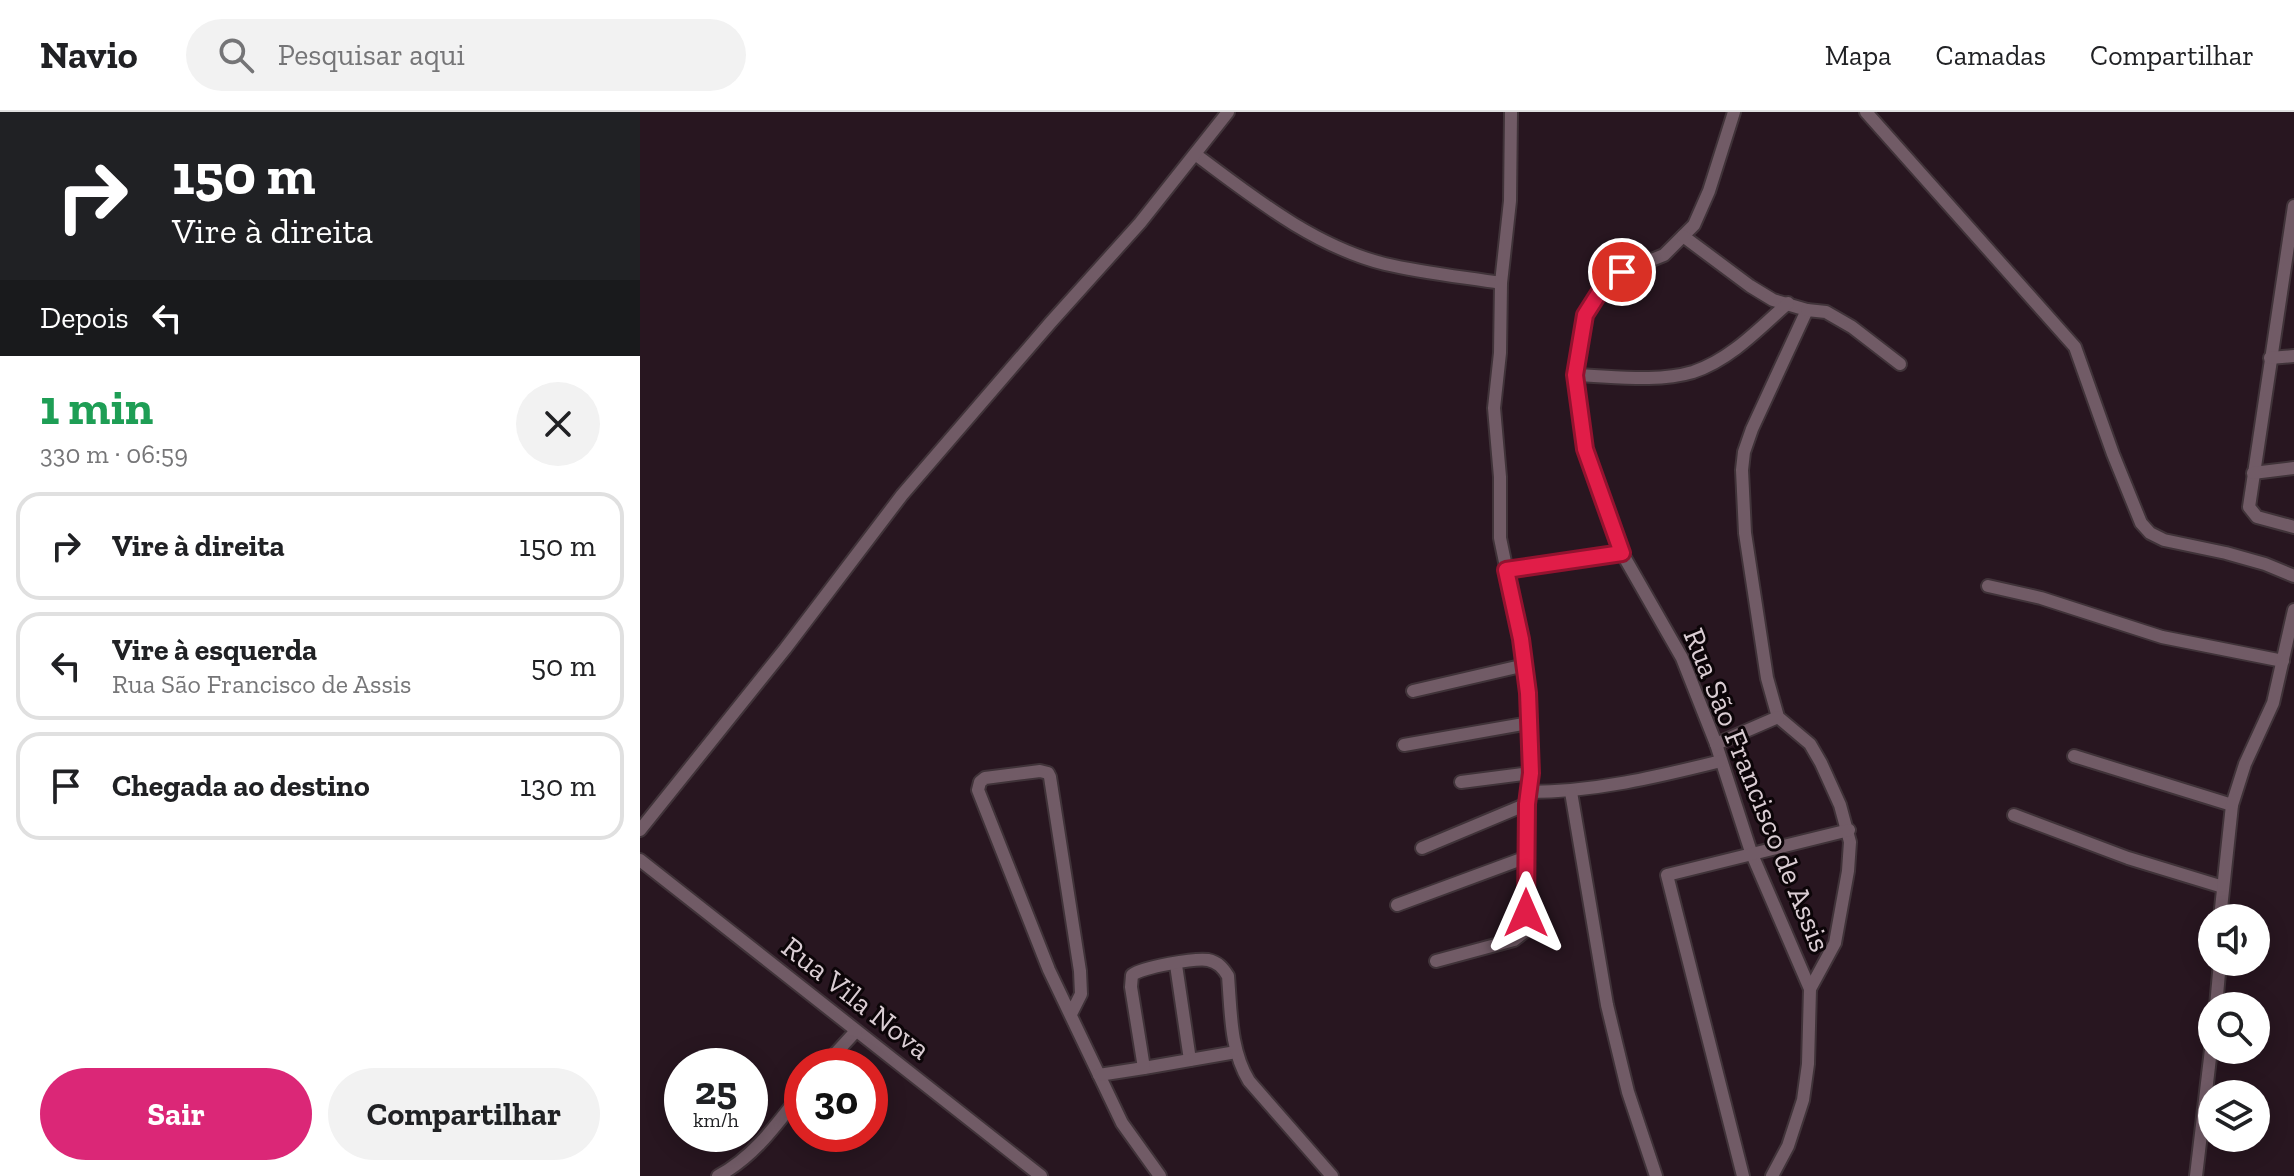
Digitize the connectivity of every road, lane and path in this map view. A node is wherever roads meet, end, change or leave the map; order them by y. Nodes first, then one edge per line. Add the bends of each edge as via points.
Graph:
1 (1228, 112) edge
2 (1511, 112) edge
3 (1734, 112) edge
4 (1866, 112) edge
5 (1195, 154) junction
6 (2294, 206) edge
7 (1683, 236) junction
8 (2292, 239) edge
9 (1501, 283) junction
10 (1788, 303) junction
11 (1807, 310) junction
12 (2294, 356) edge
13 (2270, 358) junction
14 (1900, 364) dead end
15 (1575, 375) junction
16 (2294, 468) edge
17 (2253, 473) junction
18 (2294, 527) edge
19 (1622, 553) junction
20 (1506, 570) junction
21 (2294, 576) edge
22 (1988, 586) dead end
23 (2294, 610) edge
24 (2283, 661) junction
25 (1525, 665) junction
26 (1413, 691) dead end
27 (1778, 717) junction
28 (1529, 723) junction
29 (1716, 744) junction
30 (1404, 745) dead end
31 (2074, 756) dead end
32 (1721, 761) junction
33 (1531, 773) junction
34 (1461, 782) dead end
35 (1571, 792) junction
36 (1528, 798) junction
37 (2232, 805) junction
38 (2014, 815) dead end
39 (640, 830) edge
40 (1849, 830) junction
41 (1422, 848) dead end
42 (1751, 852) junction
43 (1527, 857) junction
44 (640, 860) edge
45 (2223, 887) junction
46 (2221, 904) edge
47 (1397, 905) dead end
48 (1436, 961) dead end
49 (1176, 965) junction
50 (1810, 989) junction
51 (1071, 1014) junction
52 (856, 1031) junction
53 (840, 1048) edge
54 (1236, 1052) junction
55 (1190, 1060) junction
56 (2209, 1064) edge
57 (1144, 1068) junction
58 (1099, 1075) junction
59 (784, 1115) edge
60 (718, 1176) edge
61 (1041, 1176) edge
62 (1160, 1176) edge
63 (1332, 1176) edge
64 (1656, 1176) edge
65 (1743, 1176) edge
66 (1772, 1176) edge
67 (2196, 1176) edge

1 - 5 street
2 - 9 street via 1510,201
3 - 7 street, Rua São Francisco de Assis via 1709,191 1694,225
4 - 21 street via 2075,347 2126,489 2150,533
5 - 9 street via 1287,220 1345,251 1386,264
5 - 39 street via 902,495
6 - 8 street
7 - 10 street via 1750,286
7 - 15 street, Rua São Francisco de Assis via 1664,255 1622,272 1599,293 1585,315
8 - 13 street
9 - 20 street via 1494,408
10 - 11 street
10 - 15 street via 1736,349 1694,371 1665,376
11 - 14 street via 1826,312 1852,327
11 - 27 street via 1752,429 1742,470 1754,602
12 - 13 street
13 - 17 street
15 - 19 street, Rua São Francisco de Assis via 1585,449
16 - 17 street
17 - 18 street via 2252,512
19 - 20 street
19 - 29 street, Rua São Francisco de Assis via 1682,658
20 - 25 street
22 - 24 street via 2162,637
23 - 24 street
24 - 37 street via 2269,714
25 - 26 street
25 - 28 street
27 - 29 street
27 - 40 street via 1810,744
28 - 30 street
28 - 33 street
29 - 32 street, Rua São Francisco de Assis
31 - 37 street
32 - 35 street
32 - 42 street, Rua São Francisco de Assis
33 - 34 street
33 - 36 street
35 - 36 street
35 - 64 street via 1607,1005
36 - 41 street
36 - 43 street
37 - 45 street
38 - 45 street
40 - 42 street
40 - 50 street via 1848,871 1835,943
42 - 50 street, Rua São Francisco de Assis
42 - 65 street via 1667,875
43 - 47 street
43 - 48 street via 1526,924 1520,937
44 - 52 street, Rua Vila Nova
45 - 46 street
49 - 54 street via 1206,960 1222,967 1228,976
49 - 55 street
49 - 57 street via 1137,971 1130,979
50 - 66 street, Rua São Francisco de Assis via 1803,1100
51 - 51 street via 1081,994 1080,971 1050,777 1040,771 985,778 978,790 1030,926
51 - 58 street
52 - 53 street
52 - 61 street, Rua Vila Nova
54 - 55 street
54 - 63 street via 1249,1081
55 - 57 street
56 - 67 street
57 - 58 street
58 - 62 street via 1122,1123
59 - 60 street via 744,1160

